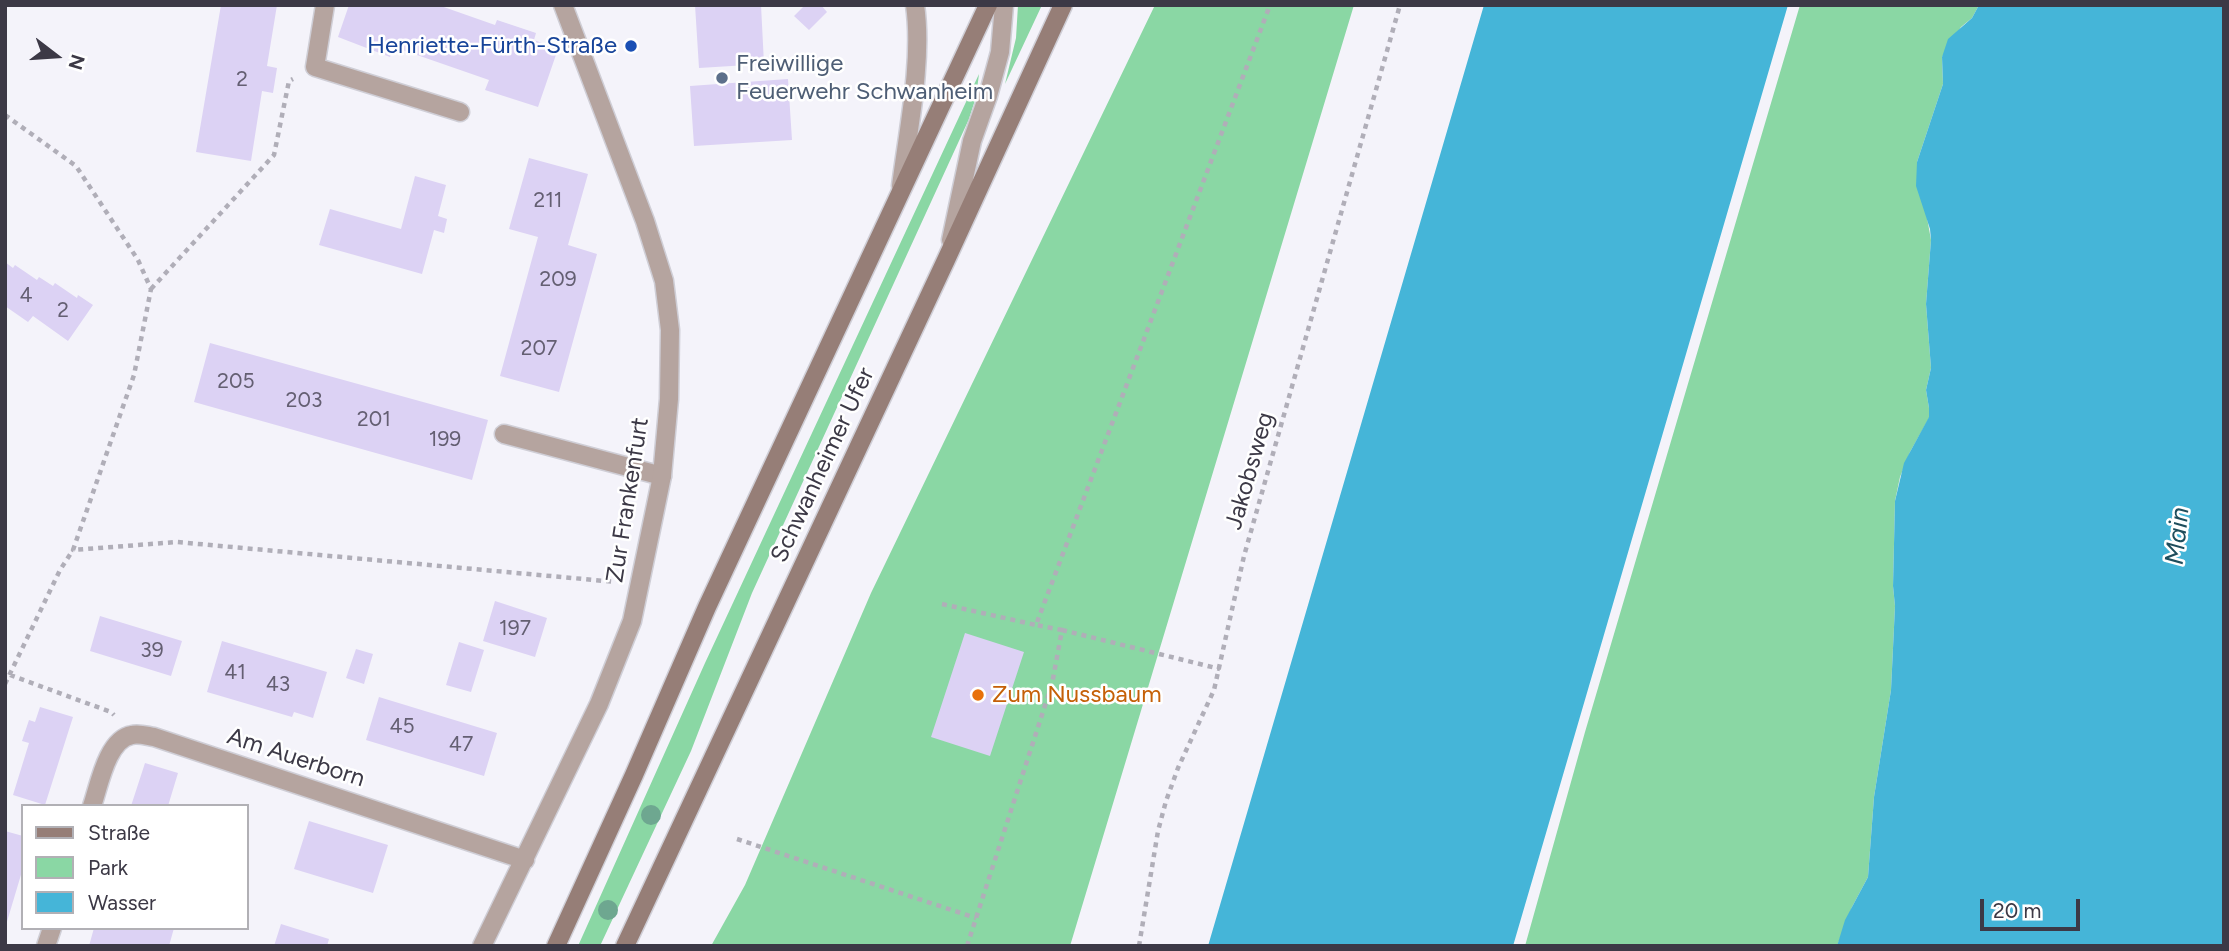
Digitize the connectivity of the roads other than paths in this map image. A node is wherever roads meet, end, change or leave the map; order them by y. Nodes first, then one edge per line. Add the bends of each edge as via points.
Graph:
1 (325, 5) edge
2 (563, 5) edge
3 (915, 5) edge
4 (988, 5) edge
5 (1004, 5) edge
6 (1063, 5) edge
7 (460, 112) dead end
8 (901, 192) junction
9 (947, 260) junction
10 (505, 434) dead end
11 (662, 476) junction
12 (93, 804) edge
13 (525, 860) junction
14 (482, 946) edge
15 (556, 946) edge
16 (625, 946) edge

1 - 7 street via 315,67
2 - 11 street, Zur Frankenfurt via 664,281 670,330
3 - 8 street via 916,57
4 - 8 main road, Schwanheimer Ufer
5 - 9 street via 1000,52 972,141
6 - 9 main road, Schwanheimer Ufer
8 - 15 main road, Schwanheimer Ufer via 707,607
9 - 16 main road, Schwanheimer Ufer
10 - 11 street
11 - 13 street, Zur Frankenfurt via 632,621 599,704
12 - 13 street, Am Auerborn via 109,754 119,741 130,734 154,737
13 - 14 street, Zur Frankenfurt

